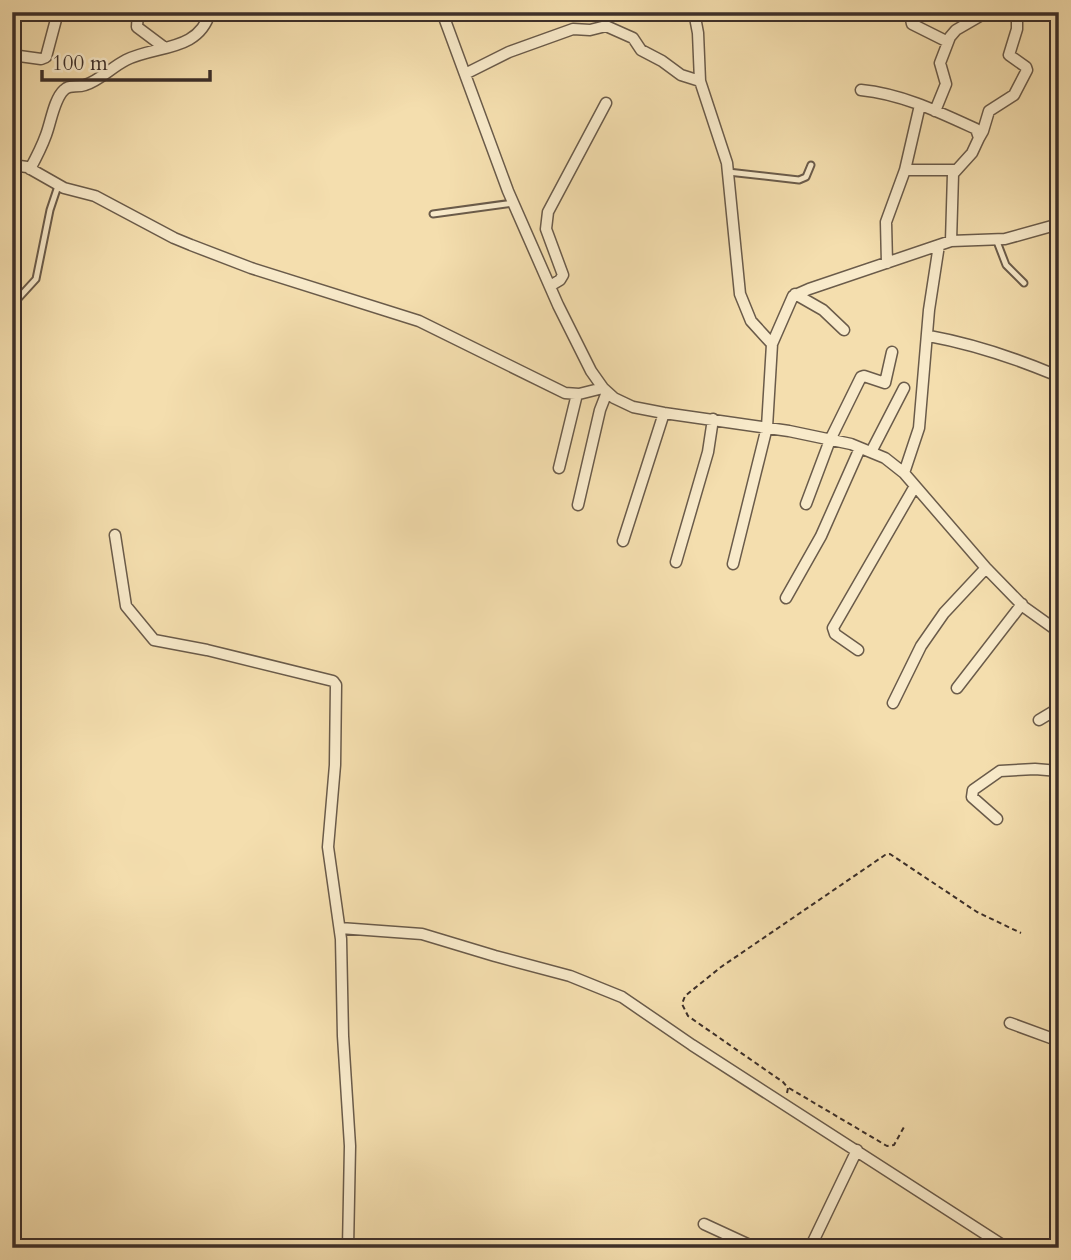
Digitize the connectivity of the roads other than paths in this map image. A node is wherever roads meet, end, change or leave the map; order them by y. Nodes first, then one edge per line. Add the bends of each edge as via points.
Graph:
1 (58, 12) edge
2 (138, 12) edge
3 (209, 12) edge
4 (442, 12) edge
5 (694, 12) edge
6 (916, 12) edge
7 (987, 12) edge
8 (1017, 12) edge
9 (948, 42) junction
10 (165, 48) junction
11 (12, 55) edge
12 (465, 74) junction
13 (700, 81) junction
14 (861, 90) dead end
15 (606, 103) dead end
16 (920, 105) junction
17 (935, 111) junction
18 (979, 138) junction
19 (12, 165) edge
20 (811, 165) dead end
21 (30, 169) junction
22 (905, 170) junction
23 (956, 170) junction
24 (729, 172) junction
25 (58, 186) junction
26 (513, 203) junction
27 (433, 214) dead end
28 (1059, 224) edge
29 (996, 239) junction
30 (951, 241) junction
31 (939, 245) junction
32 (887, 263) junction
33 (1024, 283) dead end
34 (550, 286) junction
35 (796, 294) junction
36 (15, 302) dead end
37 (845, 330) dead end
38 (929, 336) junction
39 (772, 344) junction
40 (892, 352) dead end
41 (1053, 374) dead end
42 (904, 388) dead end
43 (605, 390) junction
44 (578, 394) junction
45 (664, 413) junction
46 (713, 419) junction
47 (767, 428) junction
48 (830, 440) junction
49 (865, 450) junction
50 (559, 468) dead end
51 (904, 473) junction
52 (915, 486) junction
53 (806, 504) dead end
54 (578, 505) dead end
55 (115, 535) dead end
56 (623, 541) dead end
57 (676, 562) dead end
58 (733, 564) dead end
59 (986, 568) junction
60 (786, 598) dead end
61 (1022, 604) junction
62 (1059, 632) edge
63 (858, 650) dead end
64 (957, 688) dead end
65 (892, 703) dead end
66 (1059, 708) edge
67 (1039, 720) dead end
68 (1059, 771) edge
69 (997, 819) dead end
70 (341, 928) junction
71 (1010, 1023) dead end
72 (1059, 1041) edge
73 (857, 1150) junction
74 (704, 1224) dead end
75 (1005, 1247) edge
76 (348, 1248) edge
77 (756, 1248) edge
78 (810, 1248) edge

1 - 11 street via 44,58
2 - 10 street via 137,27
3 - 10 street via 194,38
4 - 12 street
5 - 13 street
6 - 9 street via 912,24
7 - 9 street via 956,30
8 - 18 street via 1009,55 1026,66 1026,74 1014,95 989,111
9 - 17 street via 940,63 946,84
10 - 21 street via 137,55 86,85 65,89
12 - 13 street via 573,29 606,26 633,37 641,50 681,75
12 - 26 street
13 - 24 street
14 - 16 street via 886,92
15 - 34 street via 548,212 546,229 563,275
16 - 17 street
16 - 22 street
17 - 18 street via 976,129
18 - 23 street
19 - 21 street
20 - 24 lane via 806,177 799,180
21 - 25 street
22 - 23 street
22 - 32 street via 887,222
23 - 30 street
24 - 39 street via 740,295 751,321
25 - 36 lane via 36,279
25 - 44 street via 95,196 174,238 251,268 419,321 556,389
26 - 27 lane
26 - 34 street
28 - 29 street
29 - 30 street
29 - 33 lane via 1006,265
30 - 31 street
31 - 32 street
31 - 38 street
32 - 35 street
34 - 43 street
35 - 37 street
35 - 39 street
38 - 41 street via 983,348
38 - 51 street via 919,428
39 - 47 street
40 - 48 street via 885,383 862,376
42 - 49 street
43 - 44 street
43 - 45 street via 623,403
43 - 54 street
44 - 50 street
45 - 46 street
45 - 56 street
46 - 47 street
46 - 57 street
47 - 48 street
47 - 58 street
48 - 49 street
48 - 53 street
49 - 51 street
49 - 60 street
51 - 52 street
52 - 59 street
52 - 63 street via 833,628
55 - 70 street via 125,606 154,640 336,683 328,847
59 - 61 street
59 - 65 street via 921,646
61 - 62 street
61 - 64 street
66 - 67 street
68 - 69 street via 1000,771 973,790 972,797
70 - 73 street via 422,934 599,986
70 - 76 street via 351,1146
71 - 72 street
73 - 75 street
73 - 78 street
74 - 77 street

